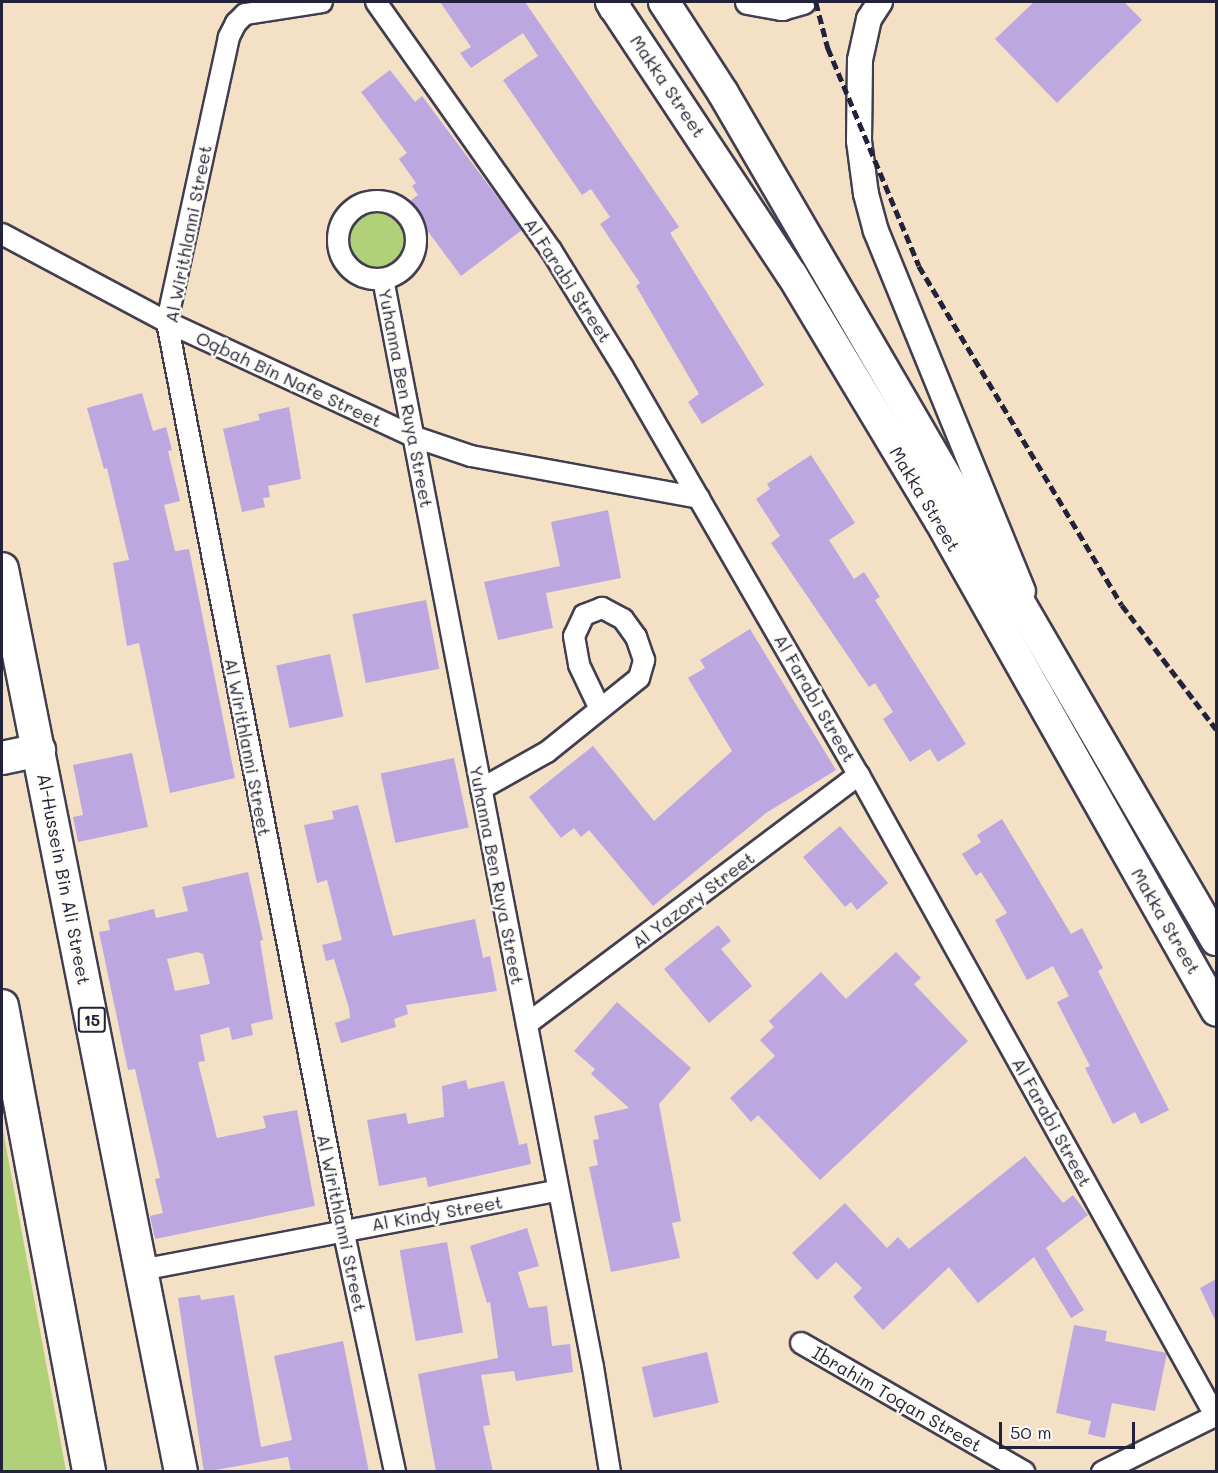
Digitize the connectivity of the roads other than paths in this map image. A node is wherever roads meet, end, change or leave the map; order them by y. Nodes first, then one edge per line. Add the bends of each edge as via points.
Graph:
1 (322, 2) edge
2 (376, 2) edge
3 (664, 2) edge
4 (748, 2) edge
5 (803, 2) edge
6 (613, 3) edge
7 (871, 7) edge
8 (2, 234) edge
9 (383, 279) junction
10 (167, 322) junction
11 (415, 437) junction
12 (699, 498) junction
13 (2, 568) edge
14 (1034, 622) junction
15 (599, 707) junction
16 (39, 750) junction
17 (2, 758) edge
18 (859, 775) junction
19 (480, 789) junction
20 (1216, 940) edge
21 (2, 1006) edge
22 (1216, 1010) edge
23 (527, 1024) junction
24 (557, 1191) junction
25 (343, 1230) junction
26 (141, 1270) junction
27 (801, 1343) dead end
28 (1216, 1416) edge
29 (89, 1472) edge
30 (181, 1472) edge
31 (396, 1472) edge
32 (610, 1472) edge
33 (1024, 1472) edge
34 (1102, 1472) edge

1 - 10 street, Al Wirithlanni Street via 245,14 229,37
2 - 12 street, Al Farabi Street via 551,250
3 - 14 main road, Makka Street via 723,93
4 - 5 street via 782,8
6 - 22 main road, Makka Street via 792,275 947,533
7 - 14 street via 862,42 858,95 866,194 876,231
8 - 10 street, Oqbah Bin Nafe Street
9 - 9 street via 405,266 416,243 415,230 405,213 389,202 376,200 363,203 348,214 339,231 338,244 341,256 353,271 370,279
9 - 11 street, Yuhanna Ben Ruya Street
10 - 11 street, Oqbah Bin Nafe Street
10 - 25 street, Al Wirithlanni Street
11 - 12 street, Oqbah Bin Nafe Street via 471,456
11 - 19 street, Yuhanna Ben Ruya Street
12 - 18 street, Al Farabi Street
13 - 16 highway, Al-Hussein Bin Ali Street / 15
14 - 20 main road, Makka Street
15 - 15 street via 639,678 644,660 623,619 602,608 584,615 574,636 579,665
15 - 19 street via 547,752
16 - 17 highway
16 - 26 highway, Al-Hussein Bin Ali Street / 15
18 - 23 street, Al Yazory Street
18 - 28 street, Al Farabi Street
19 - 23 street, Yuhanna Ben Ruya Street
21 - 29 highway
23 - 24 street, Yuhanna Ben Ruya Street
24 - 25 street, Al Kindy Street
24 - 32 street, Yuhanna Ben Ruya Street
25 - 26 street, Al Kindy Street
25 - 31 street, Al Wirithlanni Street
26 - 30 highway, Al-Hussein Bin Ali Street / 15
27 - 33 street, Ibrahim Toqan Street
28 - 34 street

